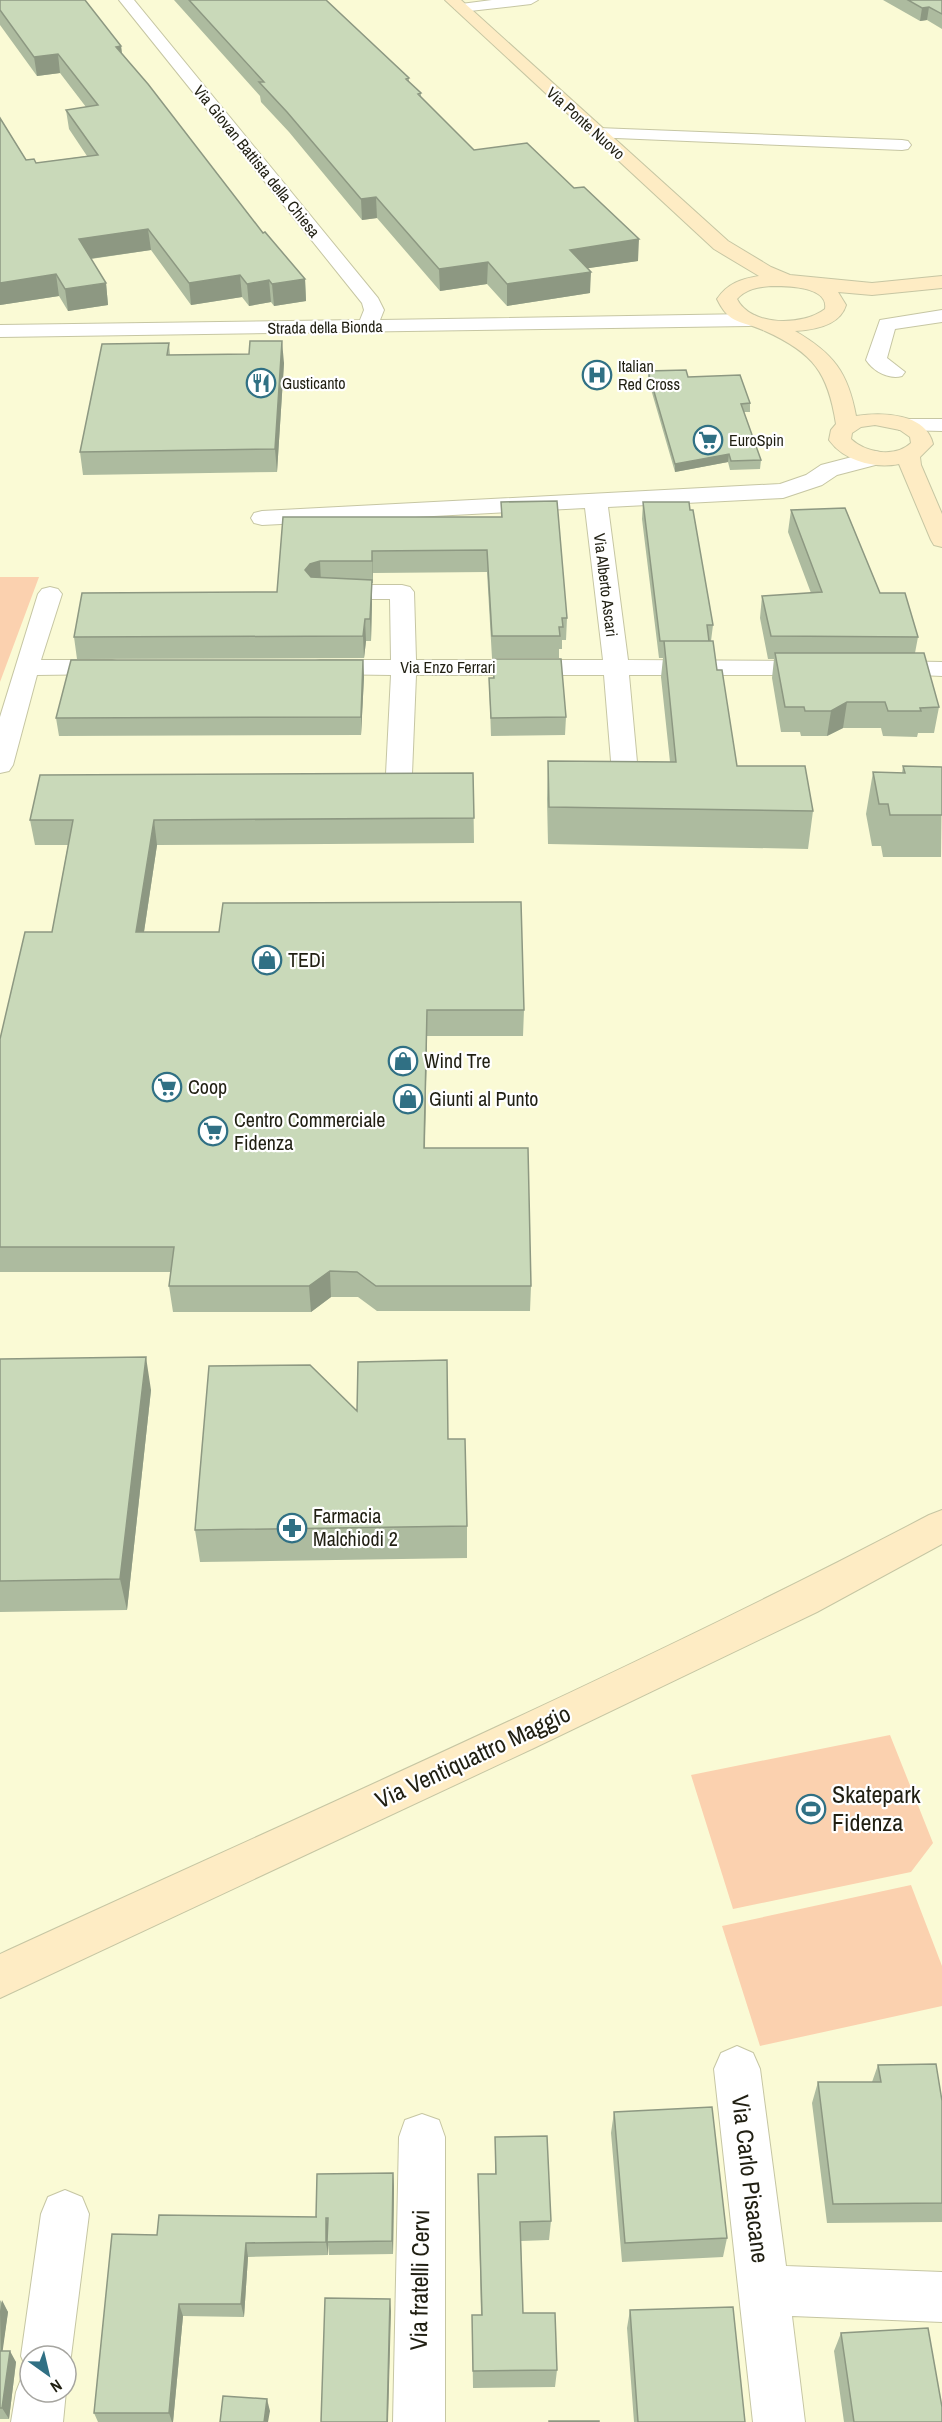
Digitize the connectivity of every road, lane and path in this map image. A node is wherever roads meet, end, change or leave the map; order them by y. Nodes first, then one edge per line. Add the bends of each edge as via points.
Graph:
1 (126, 0) edge
2 (531, 0) edge
3 (456, 4) edge
4 (598, 133) junction
5 (902, 145) dead end
6 (721, 245) junction
7 (796, 282) junction
8 (942, 282) edge
9 (743, 285) junction
10 (914, 286) junction
11 (727, 299) junction
12 (836, 306) junction
13 (942, 316) edge
14 (650, 320) junction
15 (818, 322) junction
16 (759, 323) junction
17 (369, 326) junction
18 (0, 331) edge
19 (828, 367) junction
20 (895, 372) dead end
21 (897, 423) junction
22 (847, 425) junction
23 (942, 425) edge
24 (942, 435) edge
25 (848, 448) junction
26 (916, 449) junction
27 (876, 458) junction
28 (829, 470) junction
29 (920, 486) junction
30 (596, 502) junction
31 (262, 518) dead end
32 (942, 540) edge
33 (321, 592) edge
34 (50, 594) dead end
35 (135, 667) edge
36 (299, 667) edge
37 (404, 667) junction
38 (616, 667) junction
39 (26, 668) junction
40 (942, 669) edge
41 (0, 765) edge
42 (625, 773) edge
43 (399, 774) edge
44 (942, 1526) edge
45 (0, 1976) edge
46 (737, 2069) dead end
47 (422, 2137) dead end
48 (65, 2214) dead end
49 (764, 2289) junction
50 (942, 2297) edge
51 (48, 2344) edge
52 (39, 2404) edge
53 (37, 2422) edge
54 (419, 2422) edge
55 (779, 2422) edge

1 - 17 street, Via Giovan Battista della Chiesa via 371,302 374,310
2 - 3 street
3 - 4 street, Via Ponte Nuovo
4 - 5 street
4 - 6 street, Via Ponte Nuovo
6 - 7 street, Via Ponte Nuovo via 752,264
6 - 9 street, Via Ponte Nuovo
7 - 9 street
7 - 10 street via 873,289
7 - 12 street, Via Ponte Nuovo via 828,293
8 - 10 street
9 - 11 street
10 - 12 street
11 - 14 street, Strada della Bionda via 693,314
11 - 16 street via 728,307 736,314
12 - 15 street via 828,318
13 - 20 street via 887,324 876,360
14 - 16 street, Strada della Bionda
14 - 17 street, Strada della Bionda
15 - 16 street
15 - 19 street
16 - 19 street via 795,340
17 - 18 street, Strada della Bionda
19 - 21 street
19 - 22 street via 844,404
21 - 22 street via 865,420
21 - 23 street
21 - 26 street via 920,434
22 - 25 street via 839,435
24 - 26 street
25 - 27 street
25 - 28 street
26 - 27 street
26 - 29 street via 910,465
27 - 28 street
27 - 29 street
28 - 30 street via 783,491
29 - 32 street
30 - 31 street
30 - 38 street, Via Alberto Ascari
33 - 37 street via 402,592
34 - 39 street
35 - 39 street
36 - 37 street, Via Enzo Ferrari
37 - 38 street, Via Enzo Ferrari
37 - 43 street
38 - 40 street, Via Enzo Ferrari
38 - 42 street, Via Alberto Ascari
39 - 41 street
44 - 45 street, Via Ventiquattro Maggio via 793,1605
46 - 49 street, Via Carlo Pisacane
47 - 54 street, Via fratelli Cervi
48 - 51 street
49 - 50 street, Via Carlo Pisacane
49 - 55 street, Via Carlo Pisacane
52 - 53 street

